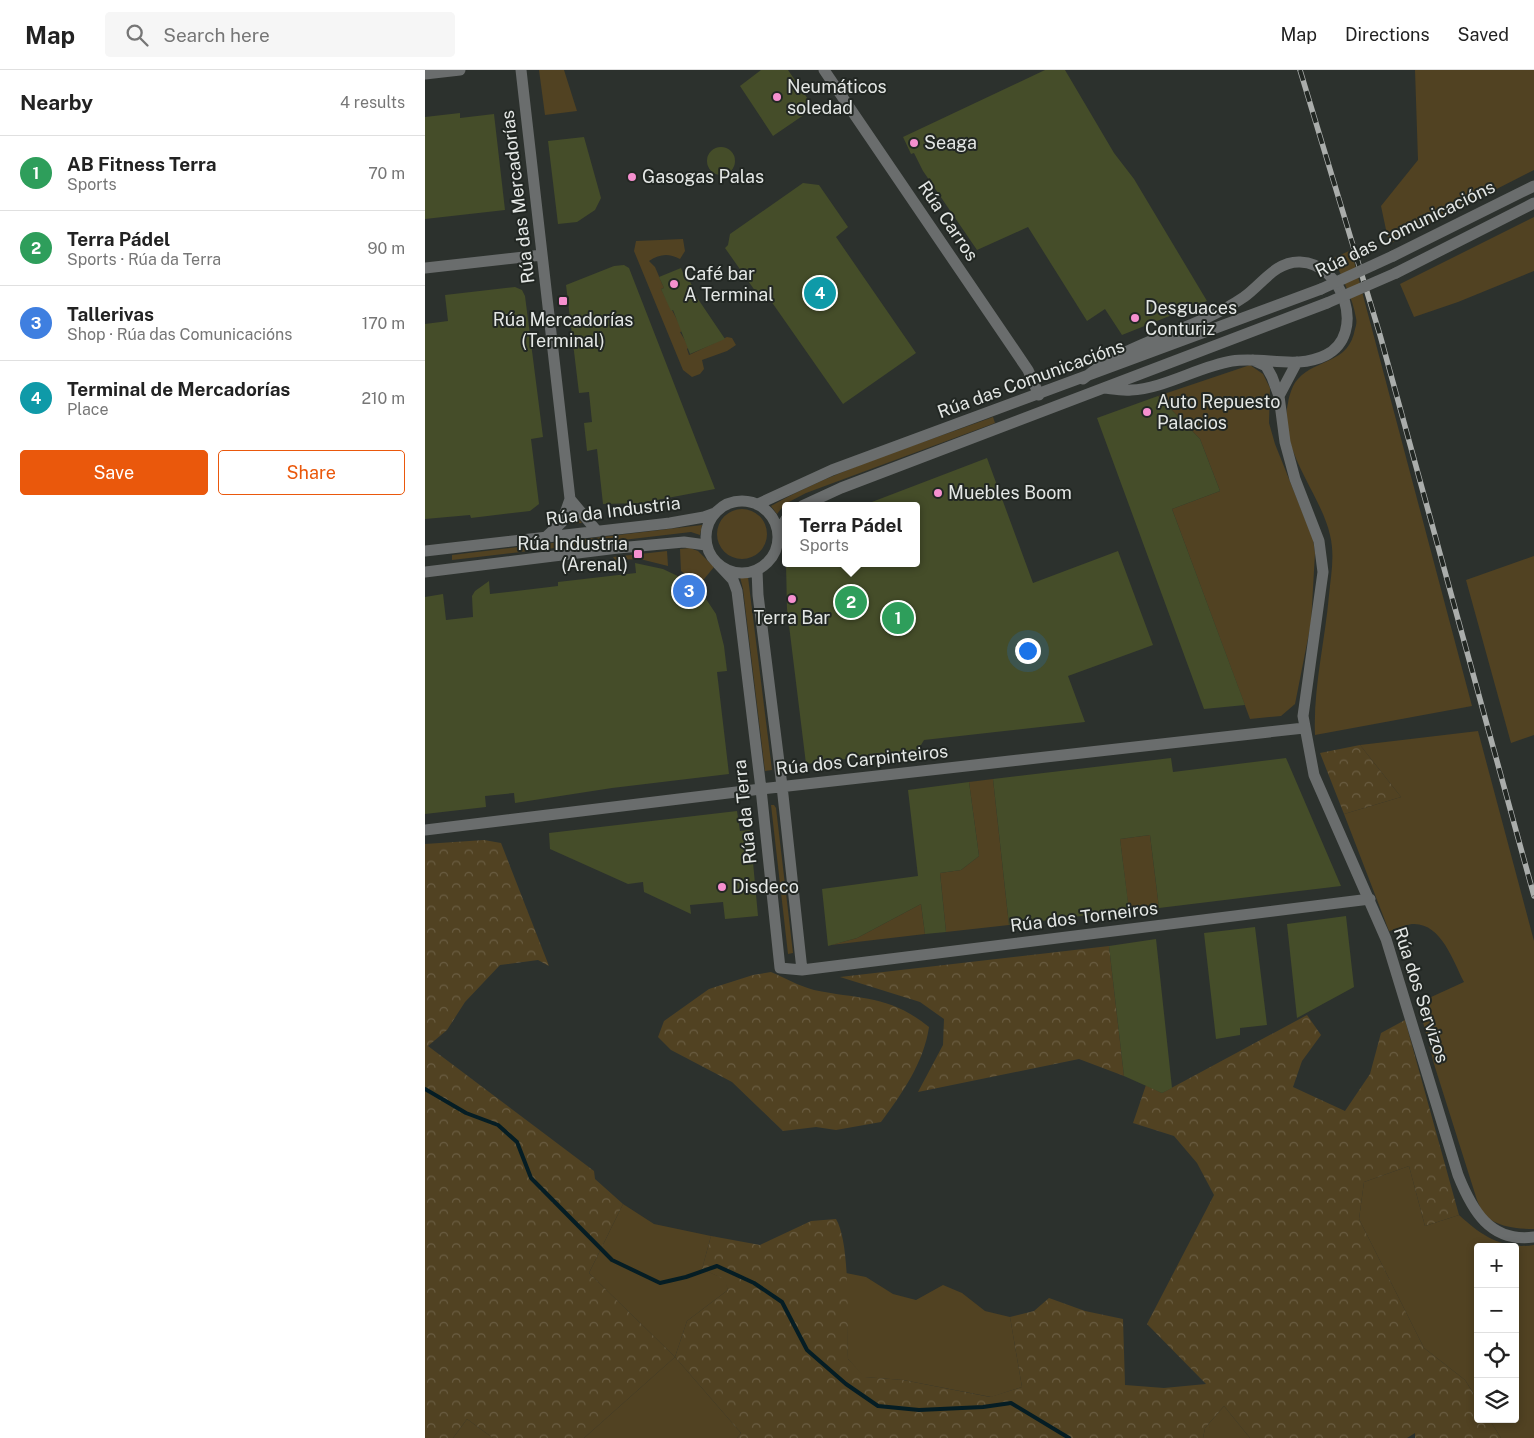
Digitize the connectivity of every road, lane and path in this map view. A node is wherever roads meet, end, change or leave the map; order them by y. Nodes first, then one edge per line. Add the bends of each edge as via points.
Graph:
1 (460, 70) edge
2 (521, 70) edge
3 (824, 70) edge
4 (425, 74) edge
5 (1534, 186) edge
6 (1534, 203) edge
7 (542, 255) junction
8 (425, 268) edge
9 (1253, 360) junction
10 (1297, 362) junction
11 (1083, 379) junction
12 (1104, 388) junction
13 (1039, 395) junction
14 (1279, 396) junction
15 (570, 498) junction
16 (811, 502) edge
17 (758, 504) junction
18 (715, 513) junction
19 (782, 526) edge
20 (596, 530) junction
21 (778, 533) junction
22 (547, 536) junction
23 (707, 545) junction
24 (442, 549) junction
25 (425, 551) edge
26 (718, 564) junction
27 (445, 569) junction
28 (757, 570) junction
29 (425, 572) edge
30 (1304, 728) junction
31 (782, 786) junction
32 (761, 788) junction
33 (425, 830) edge
34 (1369, 899) junction
35 (802, 970) junction
36 (1534, 1237) edge

1 - 4 street
2 - 7 street, Rúa das Mercadorías
3 - 13 street, Rúa Carros via 1028,370
5 - 11 street, Rúa das Comunicacións, bridge via 1321,289
6 - 12 street, Rúa das Comunicacións, bridge via 1396,273 1327,303
7 - 8 street
7 - 15 street, Rúa das Mercadorías
9 - 10 street
9 - 12 street via 1233,361 1132,390
9 - 14 street, Rúa dos Servizos via 1266,366
10 - 11 street via 1312,361 1335,348 1341,342 1347,324 1341,290 1328,273 1311,263 1300,262 1287,263 1272,272 1245,296 1216,315 1127,349 1102,363
10 - 14 street
11 - 13 street, Rúa das Comunicacións
12 - 16 street, Rúa das Comunicacións
13 - 17 street, Rúa das Comunicacións via 832,470
14 - 30 street, Rúa dos Servizos via 1285,442 1295,479 1319,541 1323,572 1307,682
15 - 20 street
15 - 22 street, Rúa das Mercadorías via 562,522
17 - 18 street via 735,501
17 - 21 street via 775,521
18 - 20 street, Rúa da Industria via 670,523
18 - 23 street via 709,522
19 - 21 street
20 - 22 street, Rúa da Industria
21 - 28 street via 773,554
22 - 24 street, Rúa da Industria
23 - 26 street
23 - 27 street via 684,542 618,548
24 - 25 street, Rúa da Industria
24 - 27 street
26 - 28 street via 737,573
26 - 32 street, Rúa da Terra via 733,580 737,591
27 - 29 street
28 - 31 street via 757,595
30 - 31 street, Rúa dos Carpinteiros
30 - 34 street, Rúa dos Servizos via 1314,775
31 - 32 street, Rúa dos Carpinteiros
31 - 35 street
32 - 33 street, Rúa dos Carpinteiros
32 - 35 street, Rúa da Terra via 780,968
34 - 35 street, Rúa dos Torneiros
34 - 36 street, Rúa dos Servizos via 1397,969 1458,1175 1469,1201 1479,1217 1491,1227 1507,1235

